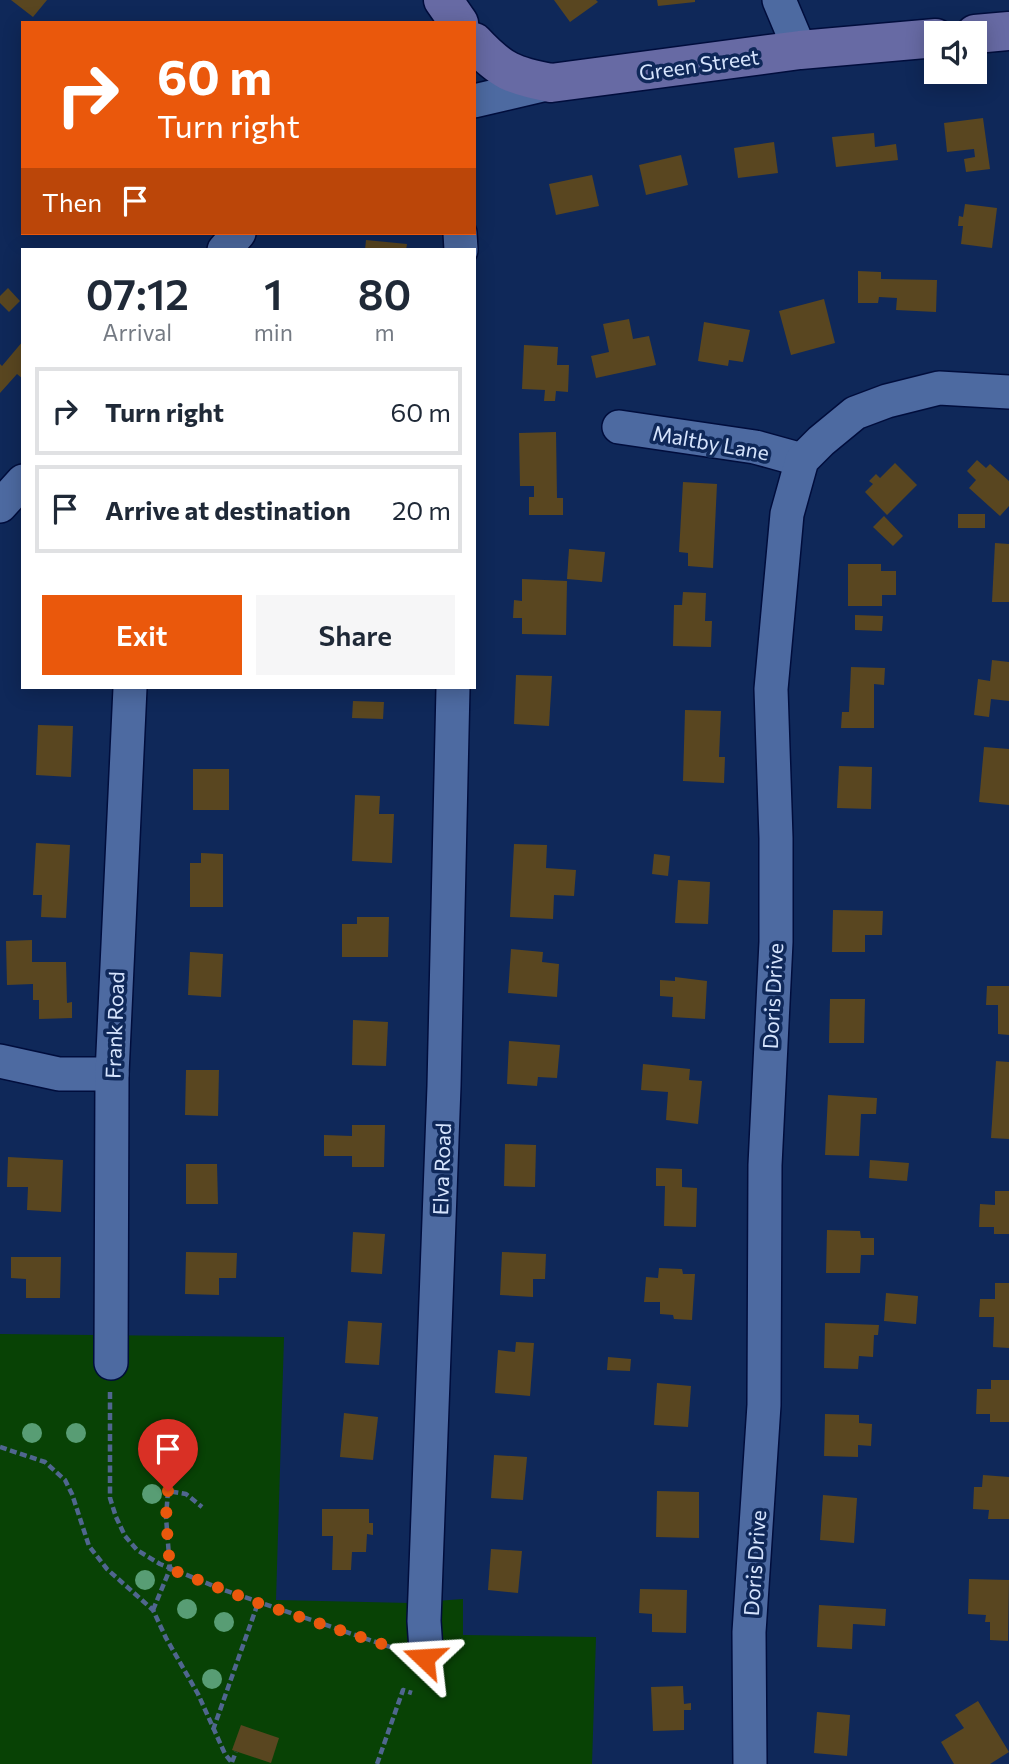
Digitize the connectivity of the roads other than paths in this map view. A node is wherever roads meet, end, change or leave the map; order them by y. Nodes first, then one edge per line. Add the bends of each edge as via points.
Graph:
1 (441, 0) edge
2 (779, 0) edge
3 (441, 21) edge
4 (457, 21) edge
5 (1009, 31) edge
6 (987, 33) edge
7 (924, 39) edge
8 (476, 45) edge
9 (800, 50) junction
10 (551, 83) junction
11 (476, 101) edge
12 (1009, 392) edge
13 (619, 427) dead end
14 (802, 460) junction
15 (21, 483) edge
16 (0, 506) edge
17 (130, 689) edge
18 (453, 689) edge
19 (0, 1060) edge
20 (112, 1074) junction
21 (111, 1363) road end
22 (411, 1649) road end
23 (750, 1764) edge

1 - 3 street
1 - 4 main road
2 - 9 street
5 - 6 main road
7 - 9 main road, Green Street
8 - 10 main road, Green Street via 495,64 522,78
9 - 10 main road, Green Street
10 - 11 street
12 - 14 street via 939,388 887,401 855,414
13 - 14 street, Maltby Lane via 755,447
14 - 23 street, Doris Drive via 787,514 771,689 776,942 765,1165 764,1405 749,1632
15 - 16 street
17 - 20 street, Frank Road
18 - 22 street, Elva Road via 424,1621
19 - 20 street via 59,1073
20 - 21 street, Frank Road

